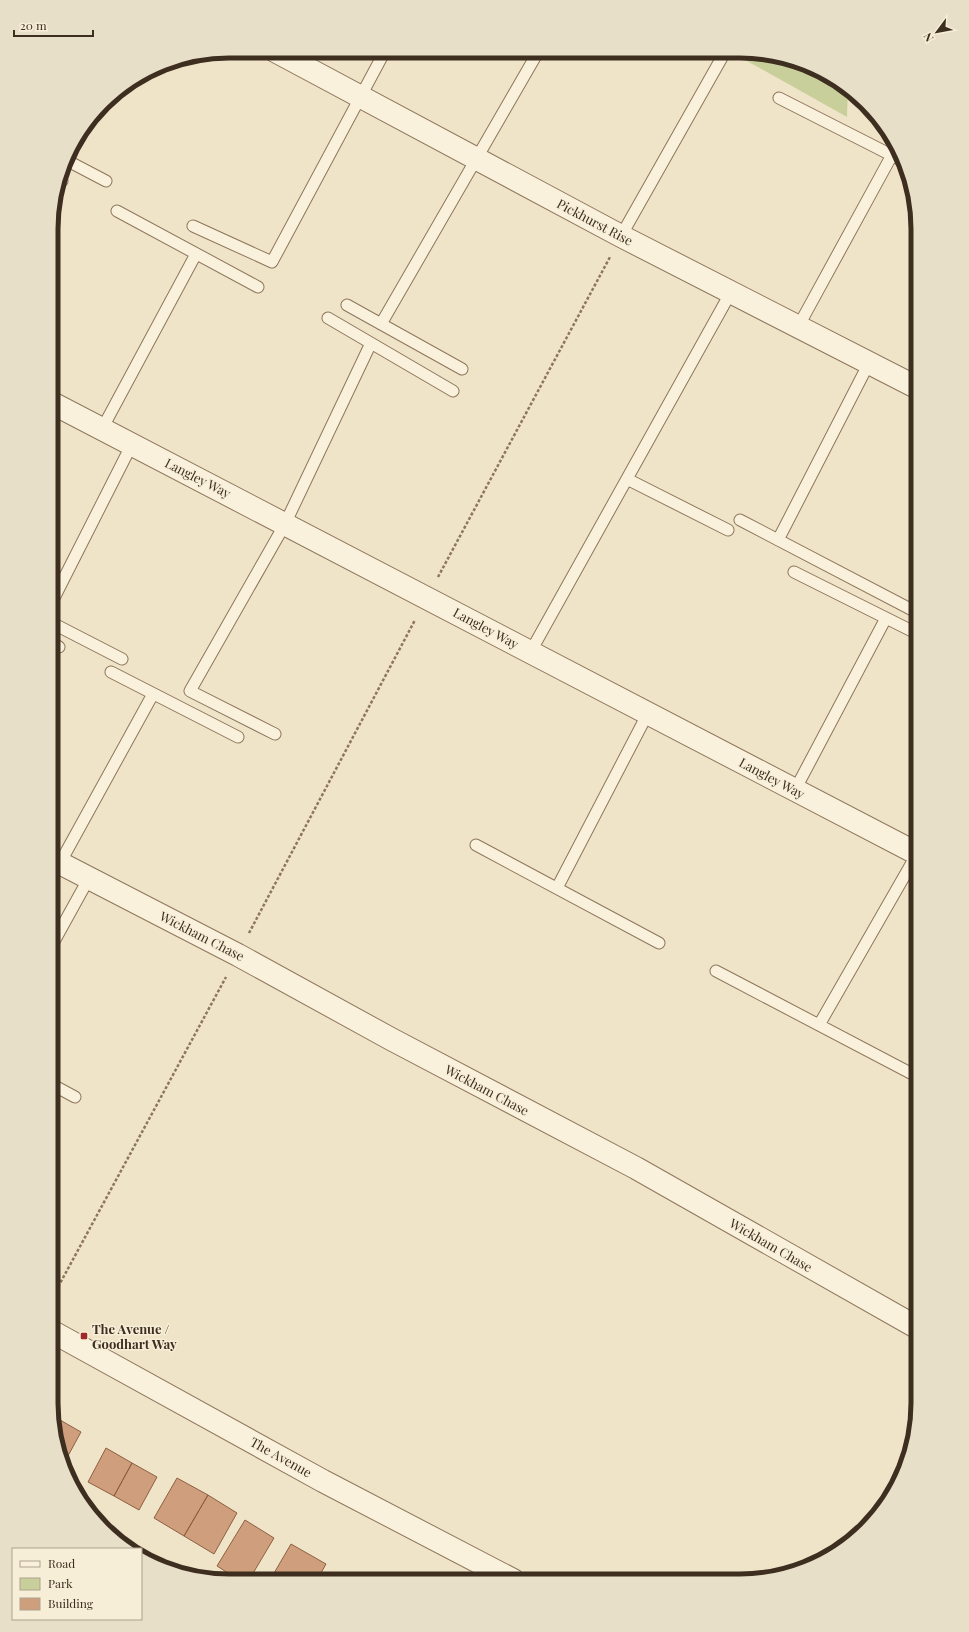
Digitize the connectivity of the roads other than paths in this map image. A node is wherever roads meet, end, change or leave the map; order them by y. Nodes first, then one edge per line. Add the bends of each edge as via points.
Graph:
1 (288, 58) edge
2 (382, 58) edge
3 (535, 58) edge
4 (722, 58) edge
5 (360, 96) junction
6 (779, 98) dead end
7 (892, 155) junction
8 (895, 156) edge
9 (478, 159) junction
10 (71, 163) edge
11 (106, 181) dead end
12 (117, 211) dead end
13 (193, 226) dead end
14 (621, 236) junction
15 (196, 254) junction
16 (258, 287) dead end
17 (731, 292) junction
18 (347, 305) dead end
19 (328, 318) dead end
20 (382, 324) junction
21 (798, 327) junction
22 (371, 343) junction
23 (869, 363) junction
24 (462, 368) dead end
25 (911, 384) edge
26 (453, 391) dead end
27 (58, 406) edge
28 (102, 429) junction
29 (132, 444) junction
30 (627, 479) junction
31 (740, 520) dead end
32 (285, 524) junction
33 (728, 530) dead end
34 (778, 540) junction
35 (794, 572) dead end
36 (58, 590) edge
37 (911, 608) edge
38 (886, 618) junction
39 (58, 626) edge
40 (911, 630) edge
41 (531, 651) junction
42 (122, 659) dead end
43 (111, 672) dead end
44 (153, 694) junction
45 (648, 713) junction
46 (275, 734) dead end
47 (238, 737) dead end
48 (795, 790) junction
49 (476, 845) dead end
50 (911, 851) edge
51 (58, 858) edge
52 (58, 862) edge
53 (911, 864) edge
54 (89, 878) junction
55 (557, 888) junction
56 (58, 934) edge
57 (659, 943) dead end
58 (716, 971) dead end
59 (819, 1025) junction
60 (911, 1072) edge
61 (58, 1088) edge
62 (75, 1097) dead end
63 (911, 1324) edge
64 (58, 1335) edge
65 (502, 1574) edge

1 - 5 street, Pickhurst Rise
2 - 5 lane
3 - 9 lane
4 - 14 lane
5 - 9 street, Pickhurst Rise
5 - 13 lane via 272,262
6 - 7 lane
7 - 8 lane
7 - 21 lane
9 - 14 street, Pickhurst Rise
9 - 20 lane
10 - 11 lane
12 - 15 lane
14 - 17 street, Pickhurst Rise
15 - 16 lane
15 - 28 lane
17 - 21 street, Pickhurst Rise
17 - 30 lane
18 - 20 lane
19 - 22 lane
20 - 24 lane
21 - 23 street, Pickhurst Rise
22 - 26 lane
22 - 32 lane
23 - 25 street, Pickhurst Rise
23 - 34 lane
27 - 28 street, Langley Way
28 - 29 street, Langley Way
29 - 32 street, Langley Way
29 - 36 lane
30 - 33 lane
30 - 41 lane
31 - 34 lane
32 - 41 street, Langley Way
32 - 46 lane via 190,692
34 - 37 lane
35 - 38 lane
38 - 40 lane
38 - 48 lane
39 - 42 lane
41 - 45 street, Langley Way
43 - 44 lane
44 - 47 lane
44 - 51 lane
45 - 48 street, Langley Way
45 - 55 lane
48 - 50 street, Langley Way
49 - 55 lane
52 - 54 street, Wickham Chase
53 - 59 lane
54 - 56 lane
54 - 63 street, Wickham Chase via 636,1168
55 - 57 lane
58 - 59 lane
59 - 60 lane
61 - 62 lane
64 - 65 street, The Avenue via 323,1480

